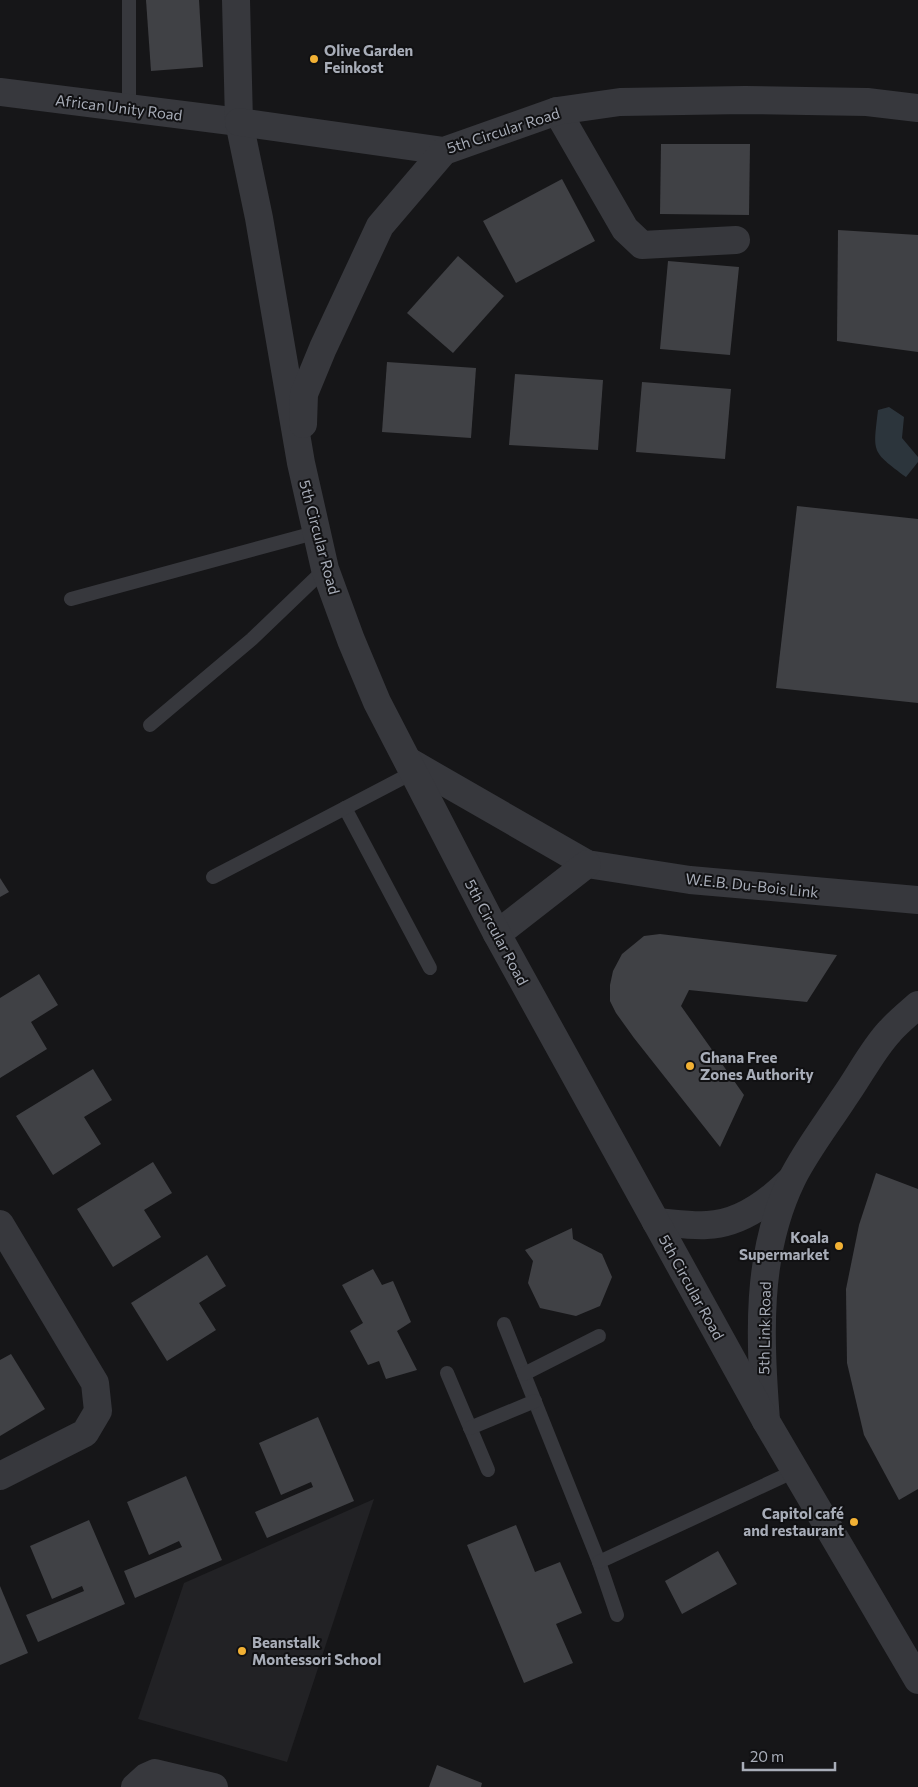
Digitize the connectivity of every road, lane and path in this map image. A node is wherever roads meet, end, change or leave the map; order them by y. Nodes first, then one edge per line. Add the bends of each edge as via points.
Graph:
1 (129, 0) edge
2 (236, 0) edge
3 (0, 92) edge
4 (918, 108) edge
5 (129, 109) junction
6 (557, 111) junction
7 (239, 122) junction
8 (444, 151) junction
9 (736, 240) dead end
10 (301, 463) junction
11 (318, 532) junction
12 (325, 569) junction
13 (71, 599) dead end
14 (150, 725) dead end
15 (411, 767) junction
16 (345, 808) junction
17 (587, 864) junction
18 (213, 877) dead end
19 (918, 900) edge
20 (497, 934) junction
21 (430, 968) dead end
22 (918, 1005) edge
23 (792, 1179) junction
24 (656, 1222) junction
25 (0, 1224) edge
26 (504, 1324) dead end
27 (599, 1336) dead end
28 (447, 1373) dead end
29 (524, 1374) junction
30 (535, 1401) junction
31 (766, 1421) junction
32 (470, 1428) junction
33 (488, 1470) dead end
34 (795, 1471) junction
35 (0, 1476) edge
36 (599, 1562) junction
37 (617, 1616) dead end
38 (918, 1680) edge
39 (135, 1787) edge
40 (214, 1787) edge

1 - 5 lane
2 - 7 street, 5th Circular Road
3 - 5 street, African Unity Road
4 - 6 street, 5th Circular Road via 867,102 745,100 620,102
5 - 7 street, African Unity Road
6 - 8 street, 5th Circular Road
6 - 9 street via 625,229 642,244
7 - 8 street, 5th Circular Road
7 - 10 street, 5th Circular Road via 259,218
8 - 10 street via 380,226 323,348 304,394
10 - 11 street, 5th Circular Road
11 - 12 street, 5th Circular Road
11 - 13 lane
12 - 14 lane via 252,639
12 - 15 street, 5th Circular Road via 377,702
15 - 16 lane
15 - 17 street, W.E.B. Du-Bois Link
15 - 20 street, 5th Circular Road
16 - 18 lane
16 - 21 lane
17 - 19 street, W.E.B. Du-Bois Link via 690,880
17 - 20 street
20 - 24 street, 5th Circular Road
22 - 23 street, 5th Link Road via 890,1032
23 - 24 street, 5th Link Road via 759,1207 723,1223
23 - 31 street, 5th Link Road via 776,1225 763,1284 761,1359
24 - 31 street, 5th Circular Road
25 - 35 street via 95,1383 98,1411 85,1433
26 - 29 lane
27 - 29 lane
28 - 32 lane
29 - 30 lane
30 - 32 lane
30 - 36 lane
31 - 34 street, 5th Circular Road
32 - 33 lane
34 - 36 lane
34 - 38 street, 5th Circular Road
36 - 37 lane
39 - 40 street via 156,1773

